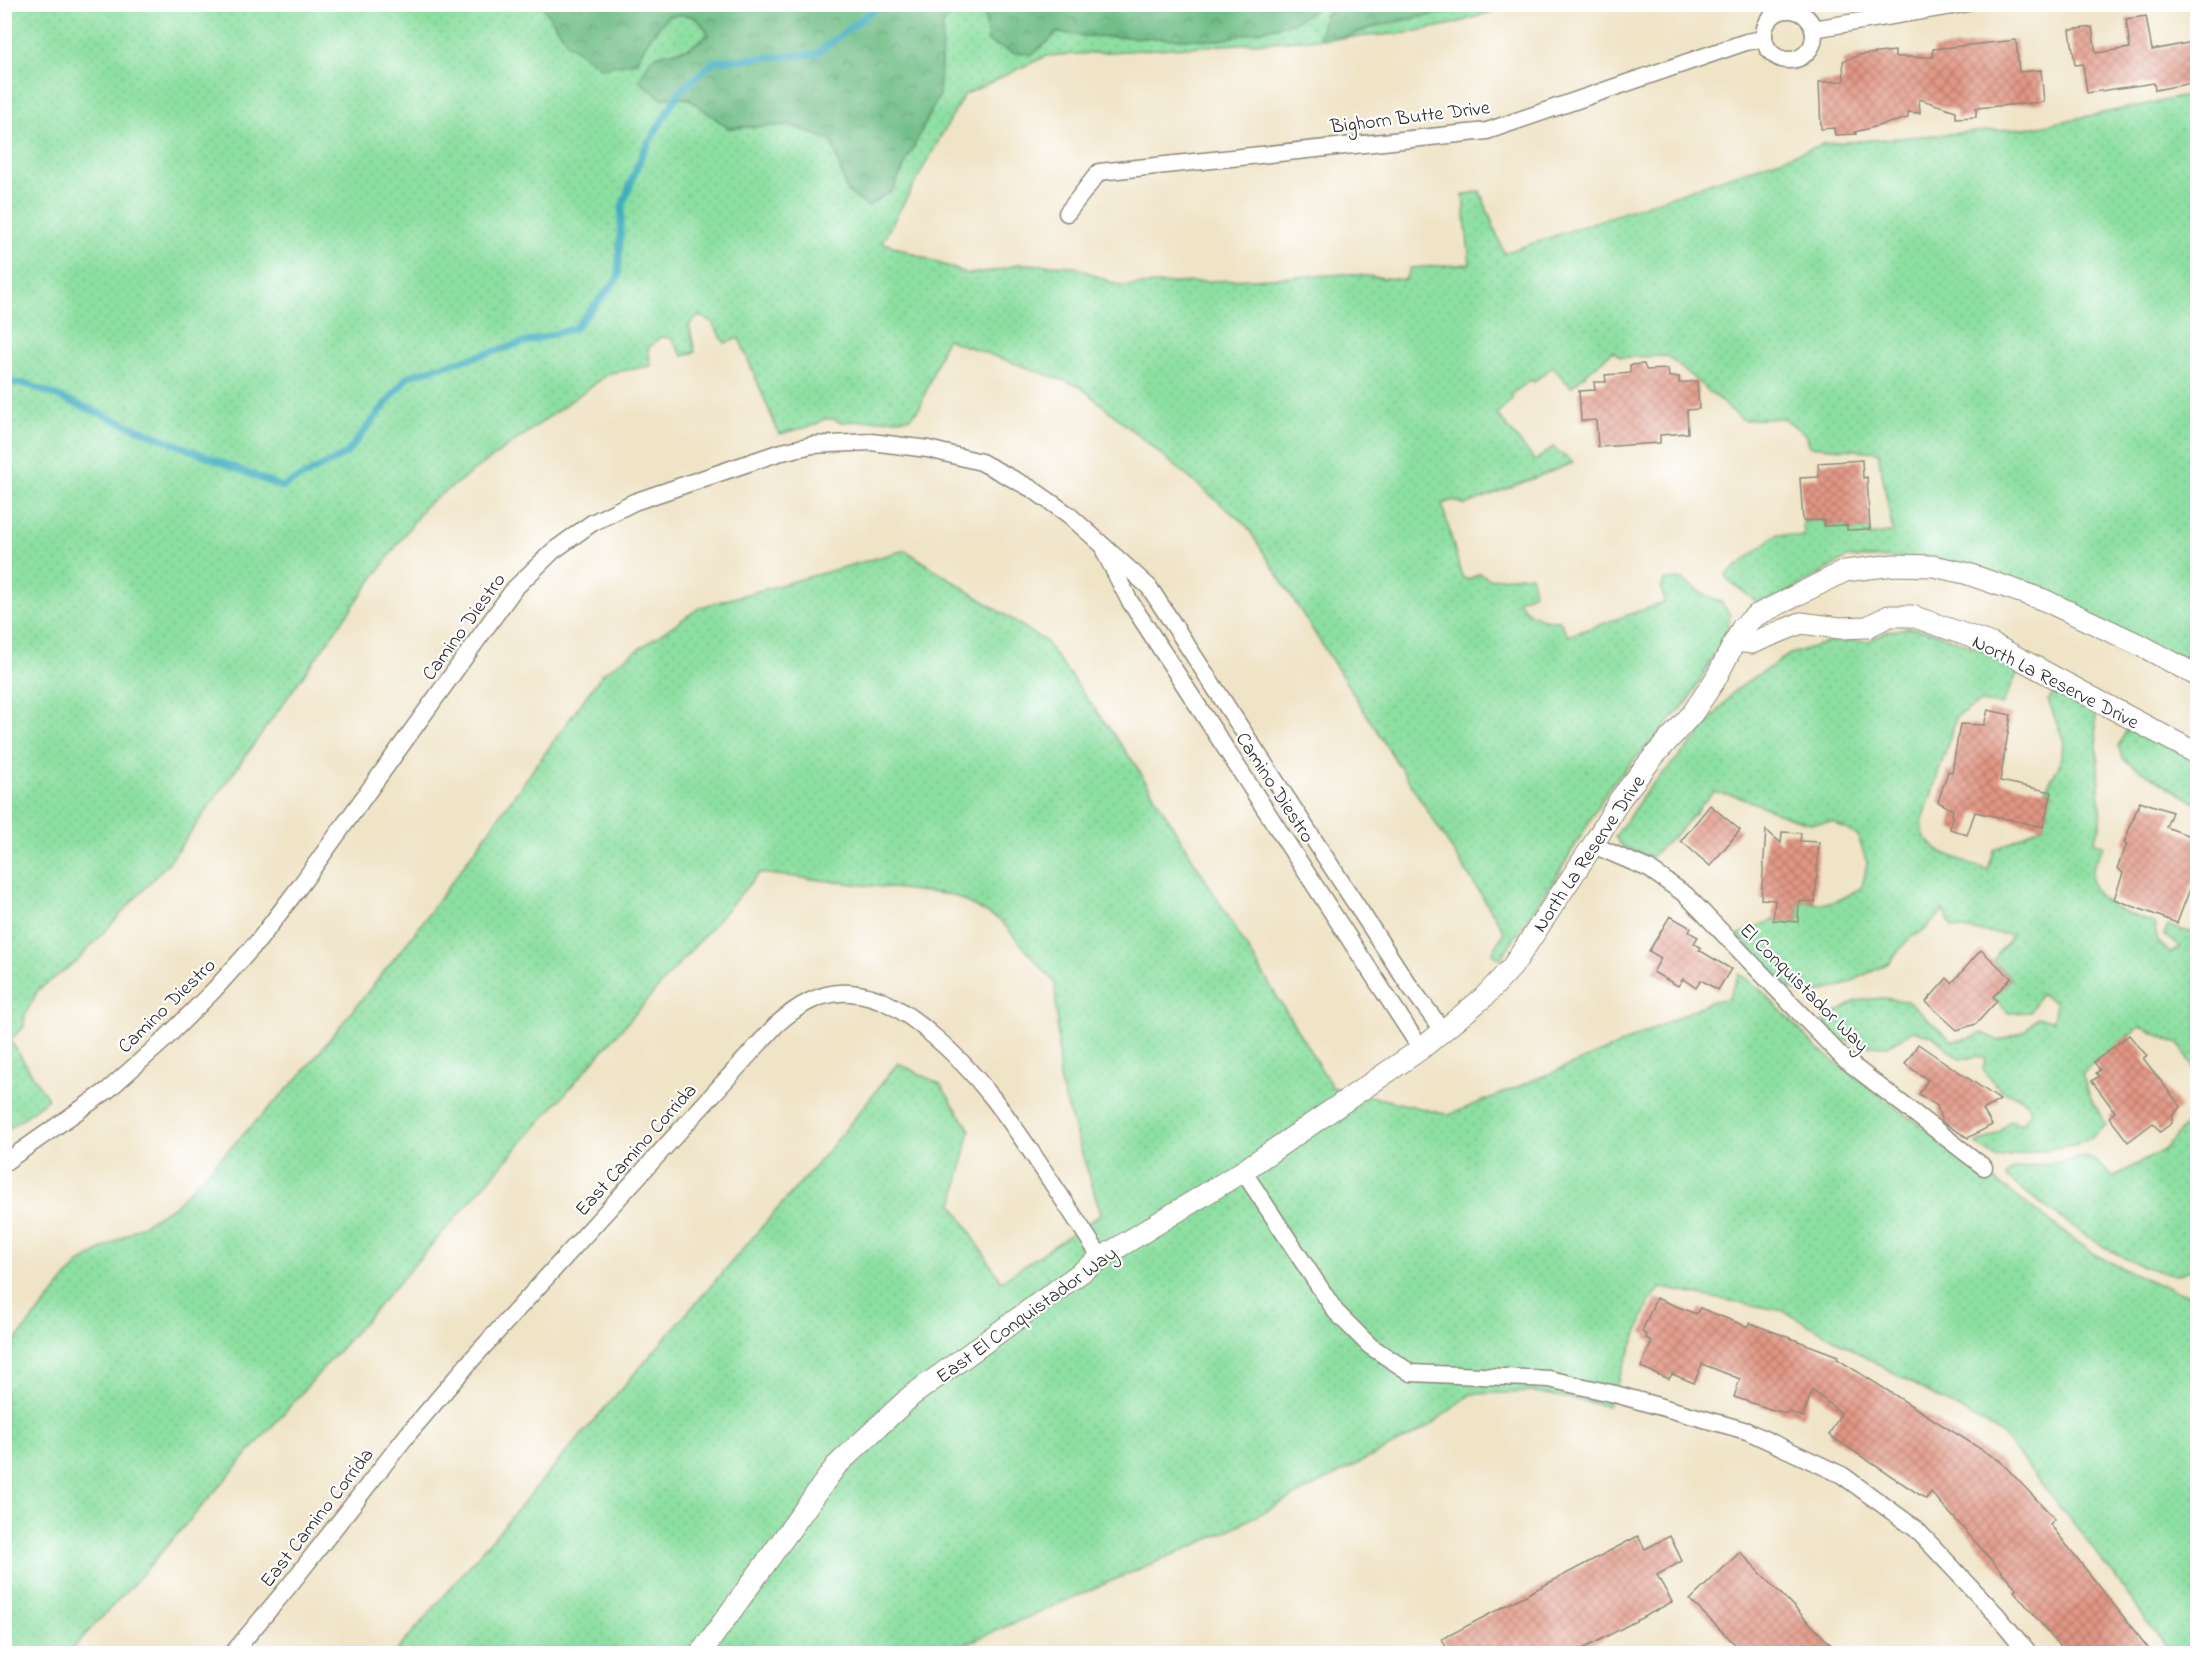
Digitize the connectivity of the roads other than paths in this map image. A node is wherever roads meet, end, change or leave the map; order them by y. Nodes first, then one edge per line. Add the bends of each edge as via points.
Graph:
1 (1964, 4) edge
2 (1814, 29) junction
3 (1764, 39) junction
4 (1067, 213) dead end
5 (1101, 544) junction
6 (1737, 641) junction
7 (2198, 676) edge
8 (2198, 754) edge
9 (1593, 845) junction
10 (1443, 1031) junction
11 (1421, 1049) junction
12 (4, 1163) edge
13 (1984, 1167) dead end
14 (1243, 1171) junction
15 (1101, 1258) junction
16 (232, 1653) edge
17 (700, 1653) edge
18 (2029, 1653) edge

1 - 2 street
2 - 3 street via 1801,13 1784,10 1769,20
2 - 3 street via 1811,49 1791,61 1775,57
3 - 4 street, Bighorn Butte Drive via 1487,131 1100,172
5 - 10 street, Camino Diestro via 1149,587 1399,971
5 - 11 street, Camino Diestro via 1129,600
5 - 12 street, Camino Diestro via 1069,514 981,462 928,449 871,442 812,445 778,453 634,502 592,523 553,551 514,589 300,886 214,990 108,1090
6 - 7 street, North La Reserve Drive via 1755,616 1845,571 1894,565 1933,566 2044,600
6 - 8 street, North La Reserve Drive via 1752,643 1801,624 1867,627 1889,616 1912,616 1992,644
6 - 9 street, North La Reserve Drive via 1692,714 1620,799
9 - 10 street, North La Reserve Drive via 1512,967
9 - 13 street, El Conquistador Way via 1649,869 1686,895 1844,1059
10 - 11 street, North La Reserve Drive
11 - 14 street, East El Conquistador Way
14 - 15 street, East El Conquistador Way
14 - 18 street via 1336,1312 1370,1346 1411,1373 1549,1379 1747,1431 1842,1476 1916,1529
15 - 16 street, East Camino Corrida via 1007,1114 979,1078 946,1046 904,1013 874,997 847,993 815,998 776,1024 466,1366
15 - 17 street, East El Conquistador Way via 911,1396 836,1466

